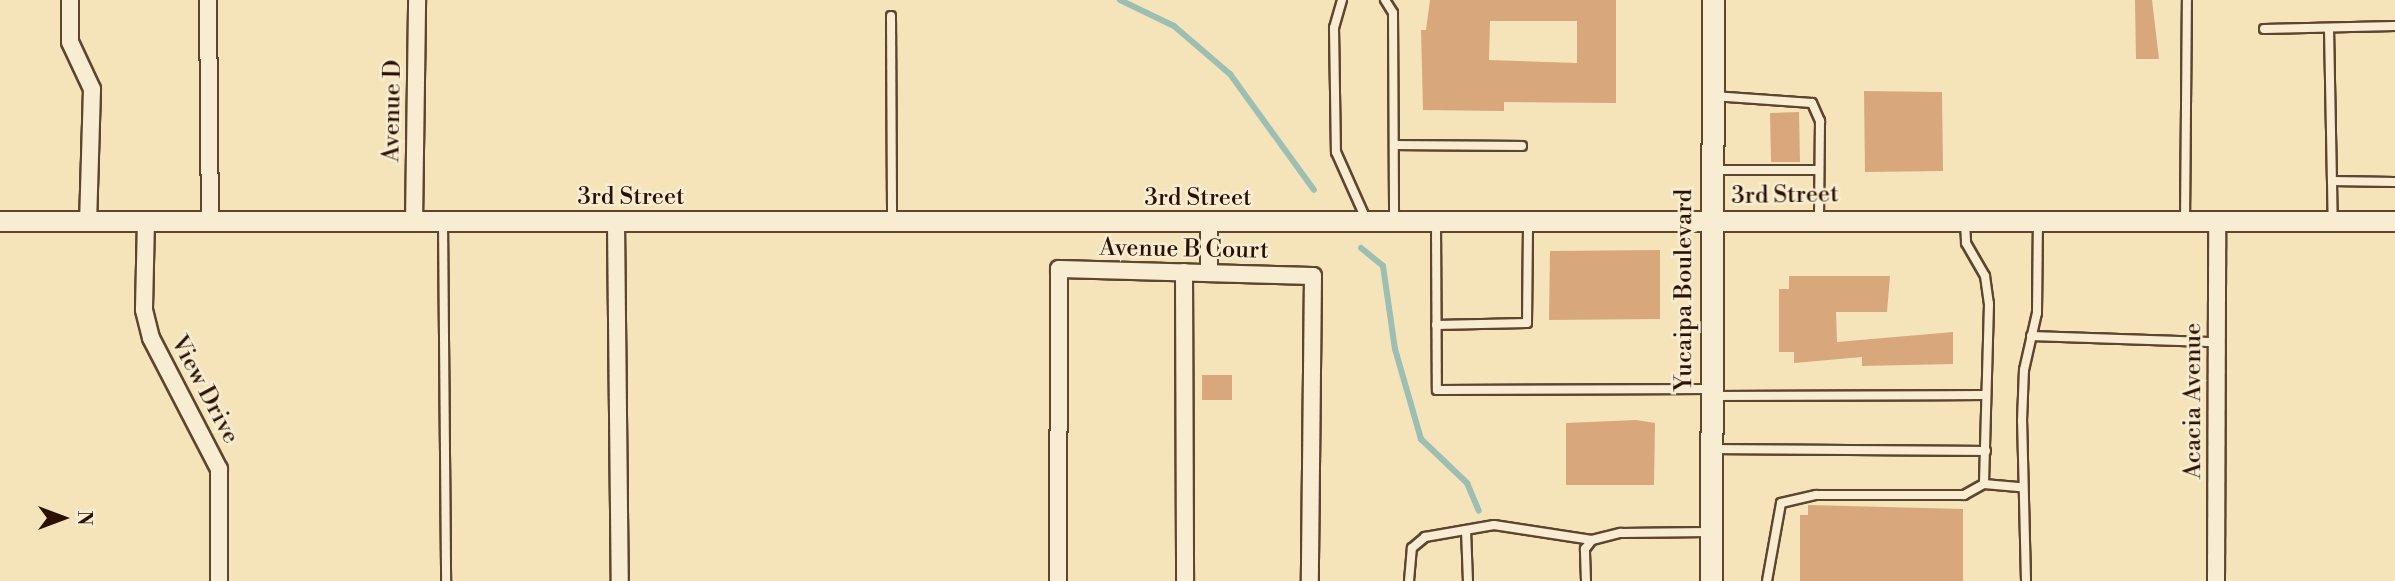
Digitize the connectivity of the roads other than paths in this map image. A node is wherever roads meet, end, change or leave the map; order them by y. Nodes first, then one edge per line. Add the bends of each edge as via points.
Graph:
1 (70, 0) edge
2 (208, 0) edge
3 (417, 0) edge
4 (1342, 0) edge
5 (1385, 0) edge
6 (1713, 0) edge
7 (2187, 0) edge
8 (891, 16) dead end
9 (2395, 26) edge
10 (2329, 28) junction
11 (2264, 29) dead end
12 (1713, 96) junction
13 (1394, 145) junction
14 (1521, 146) dead end
15 (1712, 170) junction
16 (1819, 170) junction
17 (2332, 181) junction
18 (2395, 182) edge
19 (1819, 219) junction
20 (146, 220) junction
21 (2395, 220) edge
22 (0, 221) edge
23 (88, 221) junction
24 (210, 221) junction
25 (1965, 221) junction
26 (2217, 221) junction
27 (2333, 221) junction
28 (1528, 222) junction
29 (1712, 222) junction
30 (2038, 222) junction
31 (2185, 222) junction
32 (414, 223) junction
33 (443, 223) junction
34 (616, 223) junction
35 (892, 223) junction
36 (1209, 224) junction
37 (1369, 224) junction
38 (1394, 224) junction
39 (1436, 224) junction
40 (1184, 272) junction
41 (1209, 273) junction
42 (1436, 325) junction
43 (2031, 336) junction
44 (2217, 342) junction
45 (1710, 392) junction
46 (1986, 395) junction
47 (1712, 449) junction
48 (1986, 451) junction
49 (1984, 484) junction
50 (2021, 486) junction
51 (1466, 530) junction
52 (1713, 532) junction
53 (1592, 540) junction
54 (219, 581) edge
55 (446, 581) edge
56 (620, 581) edge
57 (1058, 581) edge
58 (1185, 581) edge
59 (1310, 581) edge
60 (1409, 581) edge
61 (1468, 581) edge
62 (1586, 581) edge
63 (1711, 581) edge
64 (1767, 581) edge
65 (2026, 581) edge
66 (2216, 581) edge

1 - 23 street via 70,42 92,89
2 - 24 street
3 - 32 street, Avenue D
4 - 37 lane via 1334,28 1336,152
5 - 13 lane via 1393,13
6 - 12 main road, Yucaipa Boulevard
7 - 31 lane
8 - 35 lane
9 - 10 lane
10 - 11 lane
10 - 17 lane
12 - 15 main road, Yucaipa Boulevard
12 - 16 lane via 1812,103 1820,121
13 - 14 lane
13 - 38 lane
15 - 16 lane
15 - 29 main road, Yucaipa Boulevard
16 - 19 lane
17 - 18 lane
17 - 27 lane
19 - 25 street, 3rd Street
19 - 29 street, 3rd Street
20 - 23 street, 3rd Street
20 - 24 street, 3rd Street
20 - 54 street, View Drive via 144,310 150,338 219,469
21 - 27 street, 3rd Street
22 - 23 street, 3rd Street
24 - 32 street, 3rd Street
25 - 30 street, 3rd Street
25 - 46 lane via 1966,243 1985,276 1989,304
26 - 27 street, 3rd Street
26 - 31 street, 3rd Street
26 - 44 street, Acacia Avenue
28 - 29 street, 3rd Street
28 - 39 street, 3rd Street
28 - 42 lane via 1527,323
29 - 45 main road, Yucaipa Boulevard
30 - 31 street, 3rd Street
30 - 43 lane
32 - 33 street, 3rd Street
33 - 34 street, 3rd Street
33 - 55 lane
34 - 35 street, 3rd Street
34 - 56 street
35 - 36 street, 3rd Street
36 - 37 street, 3rd Street
36 - 41 street
37 - 38 street, 3rd Street
38 - 39 street, 3rd Street
39 - 42 lane
40 - 41 street, Avenue B Court
40 - 57 street, Avenue B Court via 1059,269
40 - 58 street
41 - 59 street, Avenue B Court via 1313,276
42 - 45 lane via 1437,390
43 - 44 lane
43 - 50 lane
44 - 66 street, Acacia Avenue
45 - 46 lane
45 - 47 main road, Yucaipa Boulevard
46 - 48 lane
47 - 48 lane
47 - 52 main road, Yucaipa Boulevard
48 - 49 lane
49 - 50 lane
49 - 64 lane via 1964,495 1816,495 1781,503
50 - 65 lane
51 - 53 lane via 1494,525
51 - 60 lane via 1419,540
51 - 61 lane
52 - 53 lane via 1621,533
52 - 63 main road, Yucaipa Boulevard
53 - 62 lane via 1585,549

